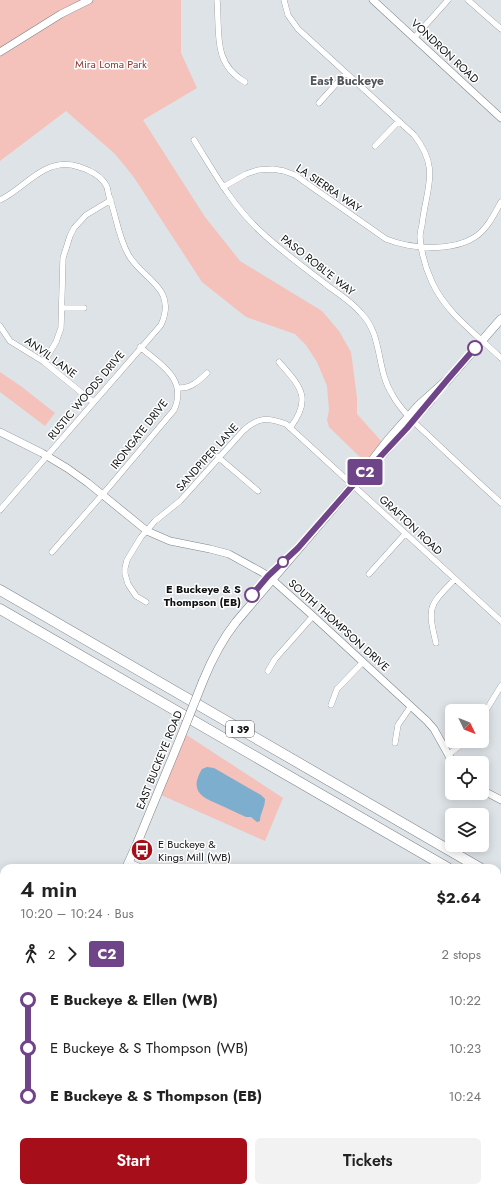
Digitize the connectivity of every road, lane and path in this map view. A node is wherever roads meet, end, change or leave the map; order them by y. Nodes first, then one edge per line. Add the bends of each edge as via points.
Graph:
1 (89, 0) edge
2 (217, 0) edge
3 (284, 0) edge
4 (373, 0) edge
5 (448, 0) edge
6 (468, 0) edge
7 (501, 29) edge
8 (414, 38) junction
9 (0, 52) edge
10 (346, 73) junction
11 (245, 82) dead end
12 (320, 103) dead end
13 (501, 118) edge
14 (398, 122) junction
15 (194, 140) dead end
16 (375, 146) dead end
17 (223, 187) junction
18 (0, 200) edge
19 (111, 200) junction
20 (501, 202) edge
21 (422, 247) junction
22 (62, 308) junction
23 (84, 308) dead end
24 (501, 319) edge
25 (0, 326) edge
26 (482, 341) junction
27 (140, 347) junction
28 (501, 358) edge
29 (44, 362) junction
30 (279, 362) dead end
31 (207, 373) dead end
32 (178, 388) junction
33 (93, 402) junction
34 (411, 419) junction
35 (290, 428) junction
36 (0, 432) edge
37 (48, 456) junction
38 (218, 457) junction
39 (353, 485) junction
40 (258, 491) dead end
41 (102, 495) junction
42 (501, 503) edge
43 (0, 510) edge
44 (146, 531) junction
45 (406, 534) junction
46 (52, 552) dead end
47 (369, 574) dead end
48 (270, 578) junction
49 (455, 579) junction
50 (0, 590) edge
51 (146, 602) dead end
52 (0, 609) edge
53 (313, 616) junction
54 (501, 621) edge
55 (436, 643) dead end
56 (363, 662) junction
57 (268, 671) dead end
58 (501, 686) edge
59 (331, 705) dead end
60 (411, 706) junction
61 (489, 706) edge
62 (395, 743) dead end
63 (457, 748) edge
64 (448, 755) joint
65 (489, 794) edge
66 (501, 800) edge
67 (127, 864) edge
68 (441, 864) edge
69 (473, 864) edge

1 - 9 street via 61,14
2 - 11 street via 220,52 232,74
3 - 10 street via 288,15 298,29
4 - 8 street, VONDRON ROAD
5 - 8 street
6 - 7 street
8 - 13 street, VONDRON ROAD
10 - 12 street
10 - 14 street
14 - 16 street
14 - 21 street via 420,142 429,162 430,181 420,237
15 - 17 street, PASO ROBL'E WAY
17 - 21 street, LA SIERRA WAY via 258,170 284,171 300,179 386,239
17 - 34 street, PASO ROBL'E WAY via 260,231 362,313 376,339 389,390
18 - 19 street, RUSTIC WOODS DRIVE via 15,192 40,172 57,165 70,165 94,174 107,187
19 - 22 street via 86,215 70,236 63,258
19 - 27 street, RUSTIC WOODS DRIVE via 128,255 159,286 165,301 161,325
20 - 21 street, LA SIERRA WAY via 486,228 475,237 458,244
21 - 26 street via 426,268 436,291 448,307
22 - 23 street
22 - 29 street via 59,335
24 - 26 main road, EAST BUCKEYE ROAD
25 - 29 street, ANVIL LANE via 10,341
26 - 28 street
26 - 34 main road, EAST BUCKEYE ROAD
27 - 32 street via 170,373
27 - 33 street, RUSTIC WOODS DRIVE
29 - 33 street, ANVIL LANE
30 - 35 street via 297,385 302,400 300,414
31 - 32 street via 194,384
32 - 41 street, IRONGATE DRIVE via 174,410
33 - 37 street, RUSTIC WOODS DRIVE
34 - 39 main road, EAST BUCKEYE ROAD
34 - 42 street, PASO ROBL'E WAY
35 - 38 street, SANDPIPER LANE via 274,419 251,423
35 - 39 street, GRAFTON ROAD
36 - 37 street, SOUTH THOMPSON DRIVE
37 - 41 street, SOUTH THOMPSON DRIVE
37 - 43 street, RUSTIC WOODS DRIVE
38 - 40 street
38 - 44 street, SANDPIPER LANE via 177,505
39 - 45 street, GRAFTON ROAD
39 - 48 main road, EAST BUCKEYE ROAD
41 - 44 street, SOUTH THOMPSON DRIVE
41 - 46 street, IRONGATE DRIVE
44 - 48 street, SOUTH THOMPSON DRIVE via 170,541 229,554
44 - 51 street, SANDPIPER LANE via 127,560 125,568 130,588 136,596
45 - 47 street
45 - 49 street, GRAFTON ROAD
48 - 53 street, SOUTH THOMPSON DRIVE
48 - 67 main road, EAST BUCKEYE ROAD, bridge via 249,598 216,647
49 - 54 street, GRAFTON ROAD
49 - 55 street via 438,597 432,609 431,622
50 - 69 highway, I 39
52 - 68 highway, I 39
53 - 56 street, SOUTH THOMPSON DRIVE
53 - 57 street via 275,659
56 - 59 street via 337,690
56 - 60 street, SOUTH THOMPSON DRIVE
58 - 61 street
60 - 62 street via 398,725
60 - 64 street, SOUTH THOMPSON DRIVE via 434,729
63 - 64 street
65 - 66 street

